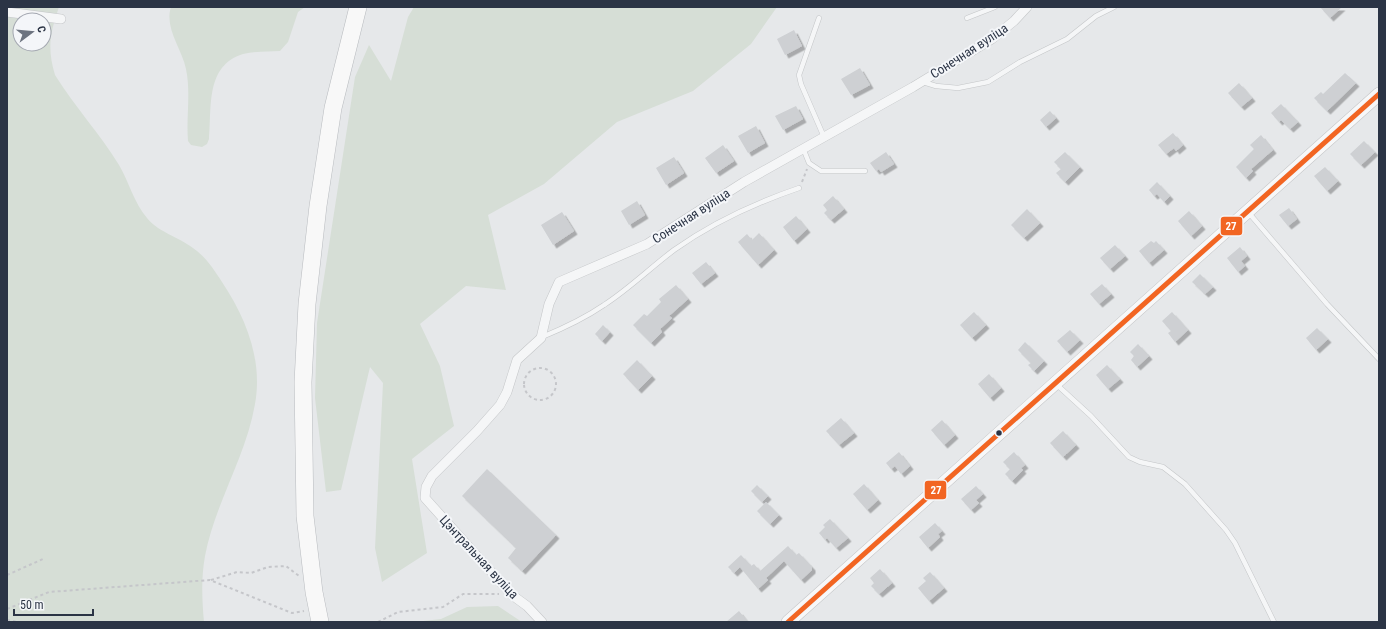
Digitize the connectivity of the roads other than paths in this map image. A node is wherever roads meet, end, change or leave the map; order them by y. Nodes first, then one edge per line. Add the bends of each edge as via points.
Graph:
1 (358, 7) edge
2 (995, 7) edge
3 (1027, 7) edge
4 (1114, 7) edge
5 (7, 12) edge
6 (819, 18) dead end
7 (967, 18) dead end
8 (61, 19) dead end
9 (922, 82) junction
10 (1379, 94) edge
11 (824, 137) junction
12 (802, 148) junction
13 (865, 171) dead end
14 (799, 188) road end
15 (1247, 211) junction
16 (540, 338) junction
17 (1379, 360) edge
18 (1054, 382) junction
19 (318, 615) edge
20 (542, 622) edge
21 (788, 622) edge
22 (1274, 622) edge

1 - 19 highway via 333,108 307,304 302,382 304,516
2 - 7 lane
3 - 9 street, Сонечная вуліца via 992,38
4 - 9 lane via 1096,16 1067,39 1020,62 988,82 958,88
5 - 8 street
6 - 11 lane via 799,74
9 - 11 street, Сонечная вуліца
10 - 15 street
11 - 12 street, Сонечная вуліца
12 - 13 lane via 809,163 820,171
12 - 16 street, Сонечная вуліца via 647,244 559,282 549,304
14 - 16 lane via 761,201 709,228 674,250 605,305
15 - 17 lane
15 - 18 street
16 - 20 street, Цэнтральная вуліца via 518,360 500,405 478,431 432,476 426,487 425,498 512,595
18 - 21 street
18 - 22 lane via 1091,416 1129,457 1163,467 1185,484 1235,543

